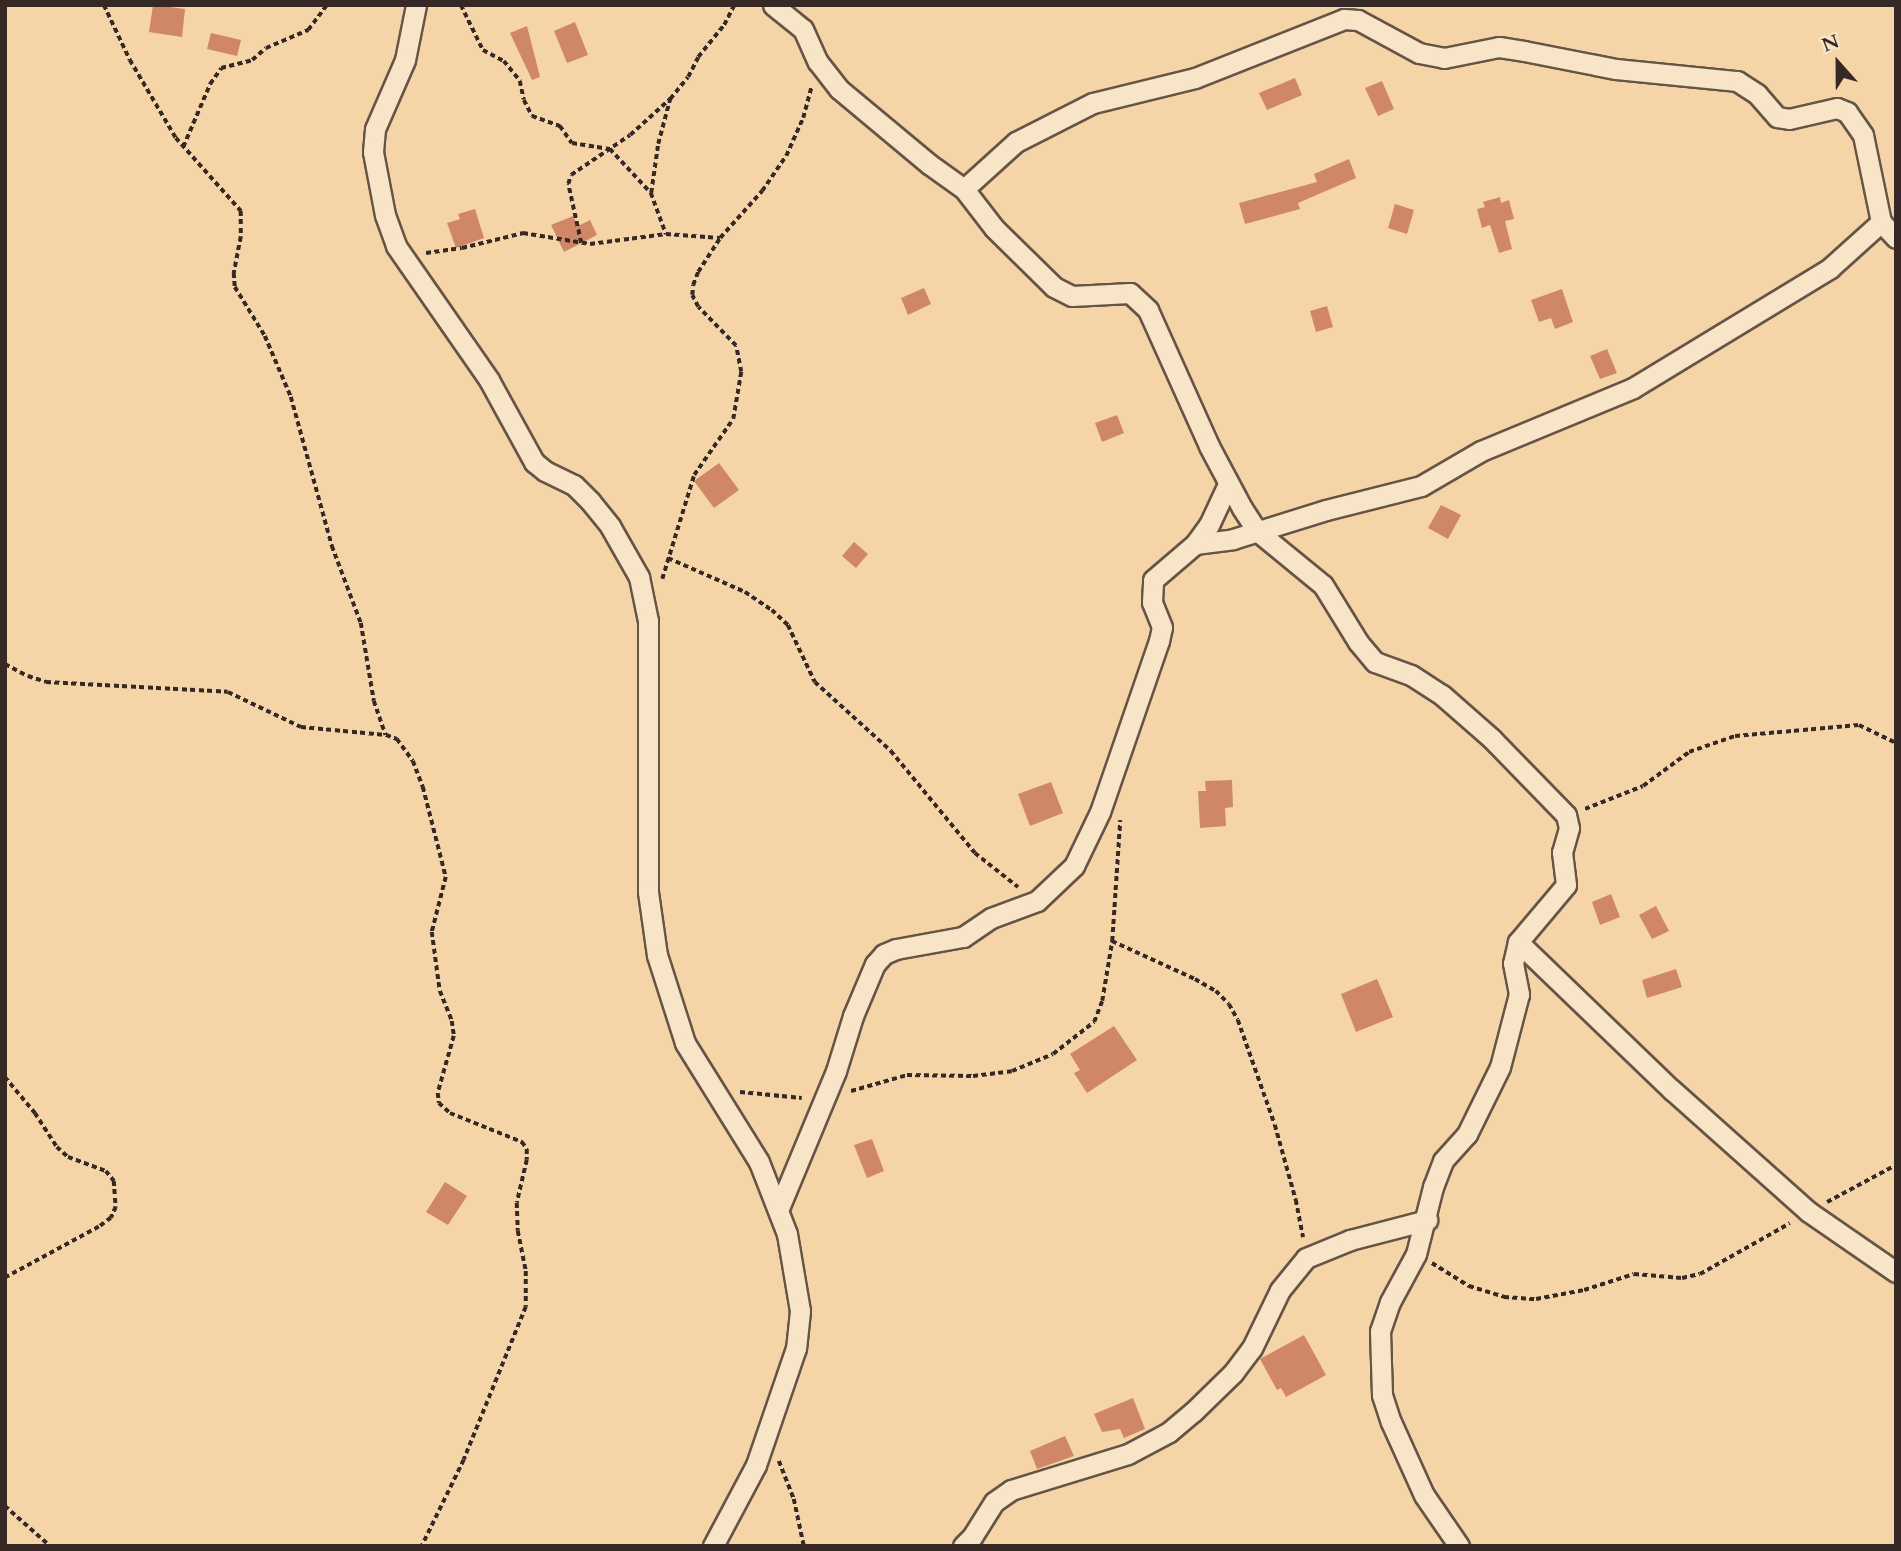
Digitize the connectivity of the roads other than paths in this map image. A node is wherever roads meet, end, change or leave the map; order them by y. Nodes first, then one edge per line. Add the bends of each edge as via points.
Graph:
1 (416, 5) edge
2 (773, 5) edge
3 (964, 189) junction
4 (1881, 222) junction
5 (1896, 238) edge
6 (1228, 484) junction
7 (1257, 531) junction
8 (1195, 544) junction
9 (1518, 942) junction
10 (779, 1208) junction
11 (1427, 1220) junction
12 (1896, 1272) edge
13 (713, 1546) edge
14 (963, 1546) edge
15 (1459, 1546) edge

1 - 10 street via 405,60 375,129 373,152 385,215 404,257 489,380 534,462 574,485 590,501 639,577 648,621 648,878 657,955 685,1043 759,1162
2 - 3 street via 803,29 818,62 839,89
3 - 4 street via 1016,142 1093,103 1195,78 1344,19 1359,20 1419,53 1444,58 1500,47 1616,69 1737,81 1757,94 1777,117 1788,119 1837,108 1847,112 1863,135
3 - 6 street via 994,228 1054,287 1072,296 1130,293 1148,310
4 - 5 street
4 - 7 street via 1811,281 1633,388 1481,451 1421,486
6 - 7 street
6 - 8 street via 1209,526
7 - 8 street
7 - 9 street via 1323,585 1375,662 1411,675 1442,695 1566,815 1569,828 1562,852 1566,886
8 - 10 street via 1153,580 1152,602 1162,626 1159,641 1100,813 1074,866 1037,901 991,918 963,937 912,945 884,954 875,964
9 - 11 street via 1513,963 1519,994 1500,1067 1467,1135 1443,1161
9 - 12 street via 1672,1090 1810,1212
10 - 13 street via 800,1311 796,1348 755,1465
11 - 14 street via 1350,1240 1306,1258 1280,1290 1252,1348 1194,1412 1128,1454 1011,1490 994,1502
11 - 15 street via 1380,1331 1382,1395 1403,1454

